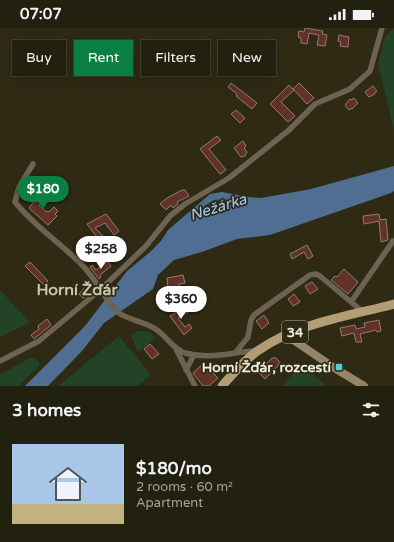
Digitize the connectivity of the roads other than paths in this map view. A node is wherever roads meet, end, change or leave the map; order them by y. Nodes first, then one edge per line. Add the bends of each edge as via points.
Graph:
1 (382, 28) edge
2 (33, 164) dead end
3 (393, 241) dead end
4 (100, 290) junction
5 (351, 302) junction
6 (394, 304) edge
7 (363, 312) junction
8 (286, 335) junction
9 (176, 349) junction
10 (257, 351) junction
11 (236, 352) junction
12 (194, 355) junction
13 (0, 361) edge
14 (186, 370) junction
15 (195, 386) edge
16 (222, 386) edge
17 (364, 386) edge

1 - 4 street via 370,70 350,89 315,104 289,130 228,178 170,216 146,246
2 - 4 street via 19,187 16,202 23,212 85,268
3 - 5 street
4 - 9 street via 120,314 152,326
4 - 13 street via 39,341
5 - 7 street
5 - 11 street via 320,276 310,275 254,315 248,336
6 - 7 main road, 34
7 - 8 main road, 34
8 - 10 main road, 34
8 - 17 street
9 - 12 street
9 - 14 street
10 - 11 street
10 - 16 main road, 34
11 - 12 street via 218,357
12 - 14 street
14 - 15 street

